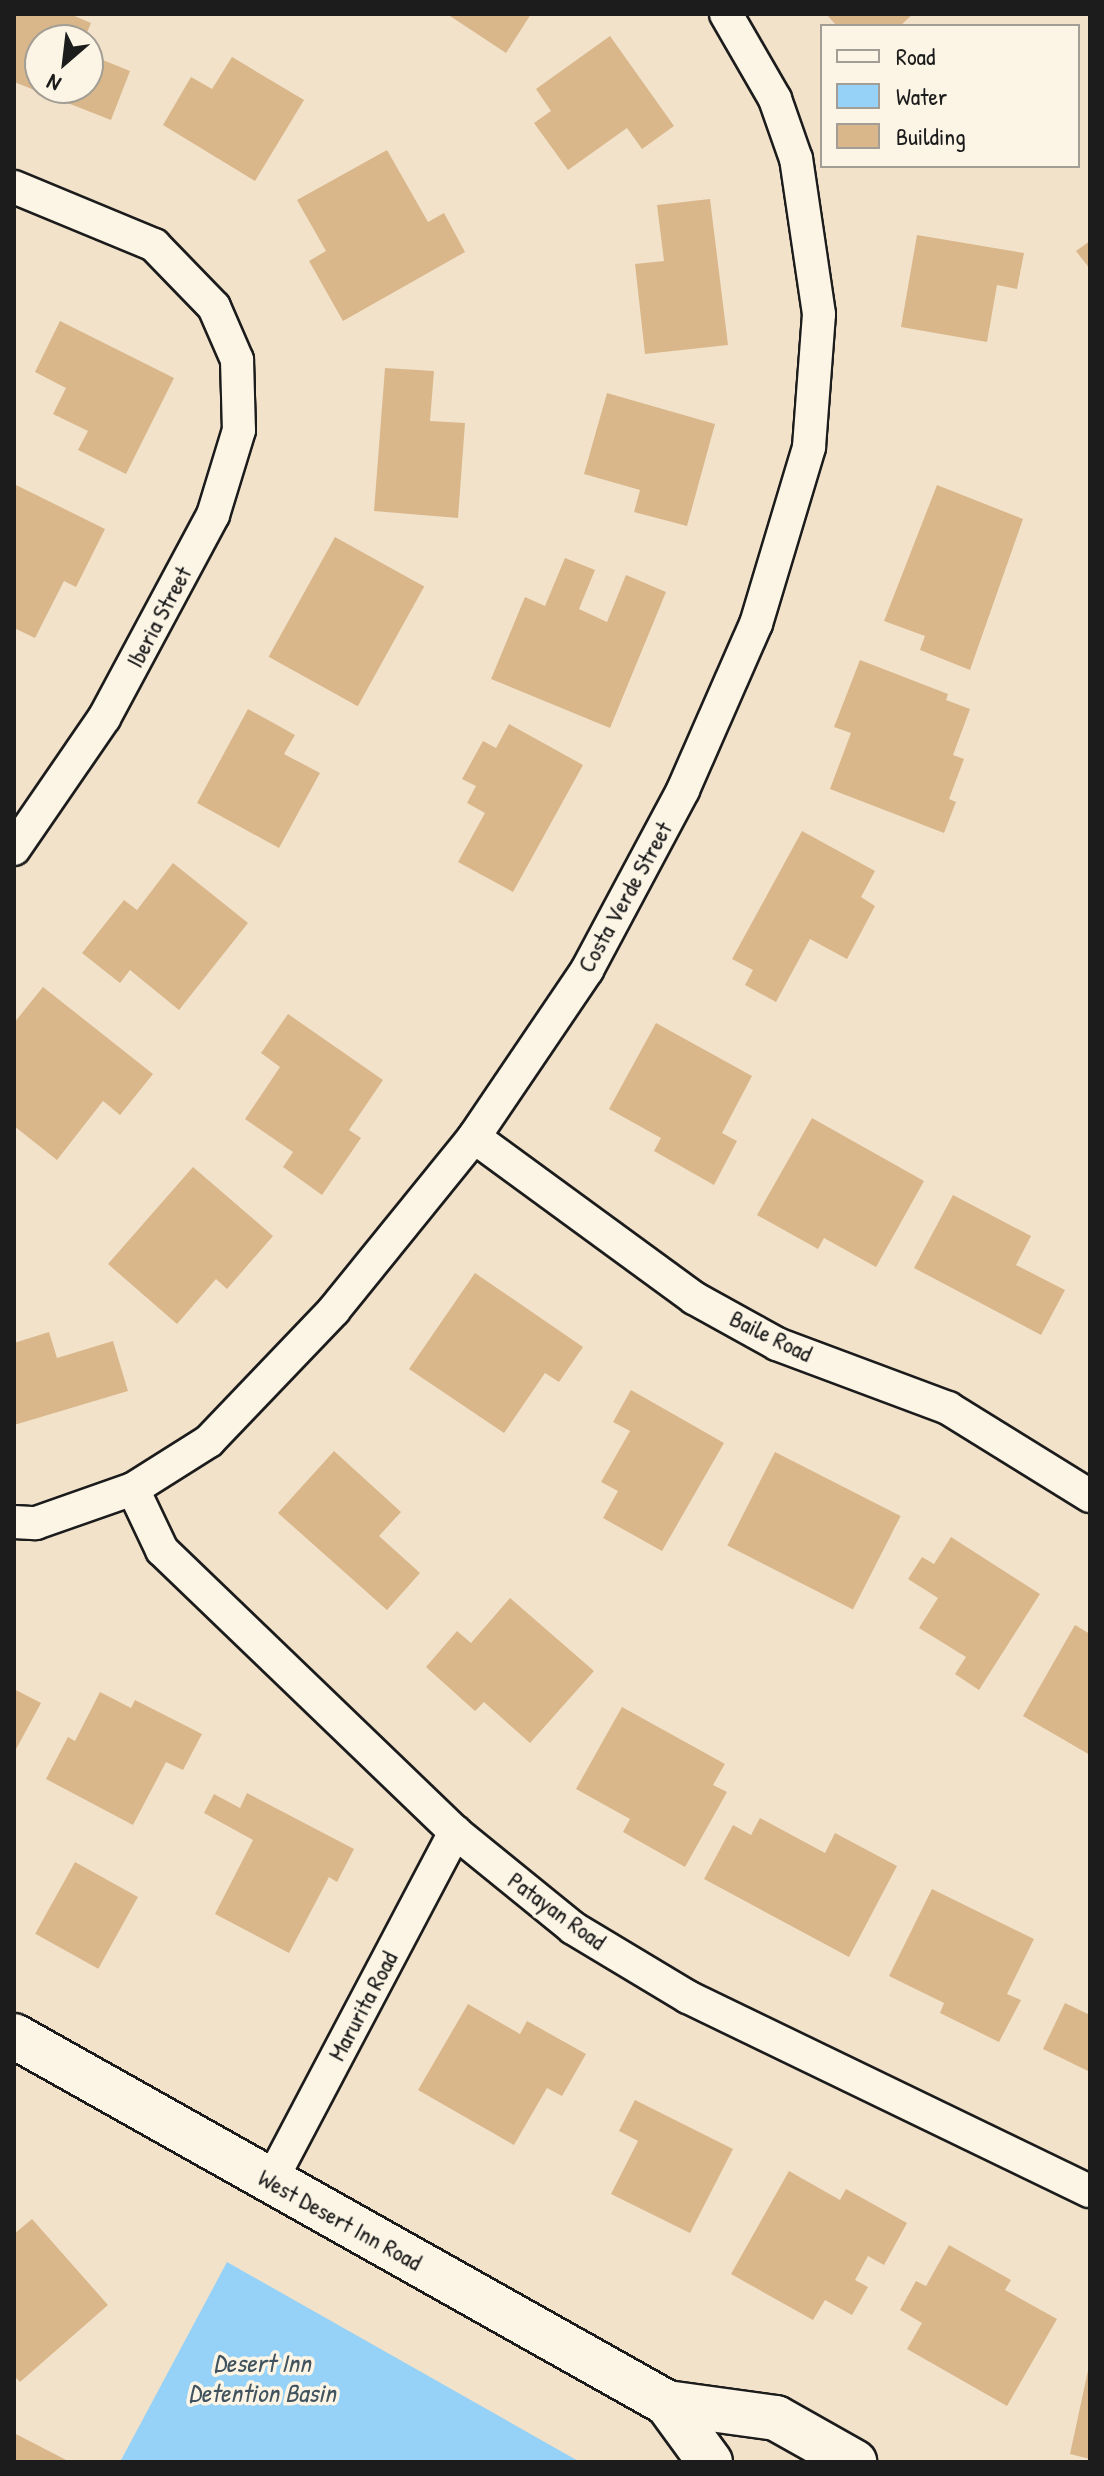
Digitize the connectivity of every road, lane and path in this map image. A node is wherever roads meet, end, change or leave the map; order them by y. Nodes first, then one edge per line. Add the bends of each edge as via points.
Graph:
1 (726, 14) edge
2 (809, 155) edge
3 (14, 187) edge
4 (14, 849) edge
5 (474, 1137) junction
6 (133, 1489) junction
7 (1090, 1496) edge
8 (14, 1522) edge
9 (455, 1832) junction
10 (14, 2036) edge
11 (271, 2181) junction
12 (1090, 2191) edge
13 (667, 2403) junction
14 (710, 2462) edge
15 (854, 2462) edge

1 - 2 street, Costa Verde Street
2 - 5 street, Costa Verde Street via 819,314 809,447 756,624 683,790 587,970
3 - 4 street, Iberia Street via 154,245 214,307 237,360 239,430 213,515 104,718
5 - 6 street, Costa Verde Street via 334,1310 209,1441
5 - 7 street, Baile Road via 694,1298 777,1344 948,1408
6 - 8 street, Costa Verde Street via 36,1523
6 - 9 street, Patayan Road via 162,1550
9 - 11 street, Marurita Road
9 - 12 street, Patayan Road via 573,1928 688,1997
10 - 11 main road, West Desert Inn Road
11 - 13 main road, West Desert Inn Road
13 - 14 main road, West Desert Inn Road
13 - 15 main road, West Desert Inn Road via 776,2418

